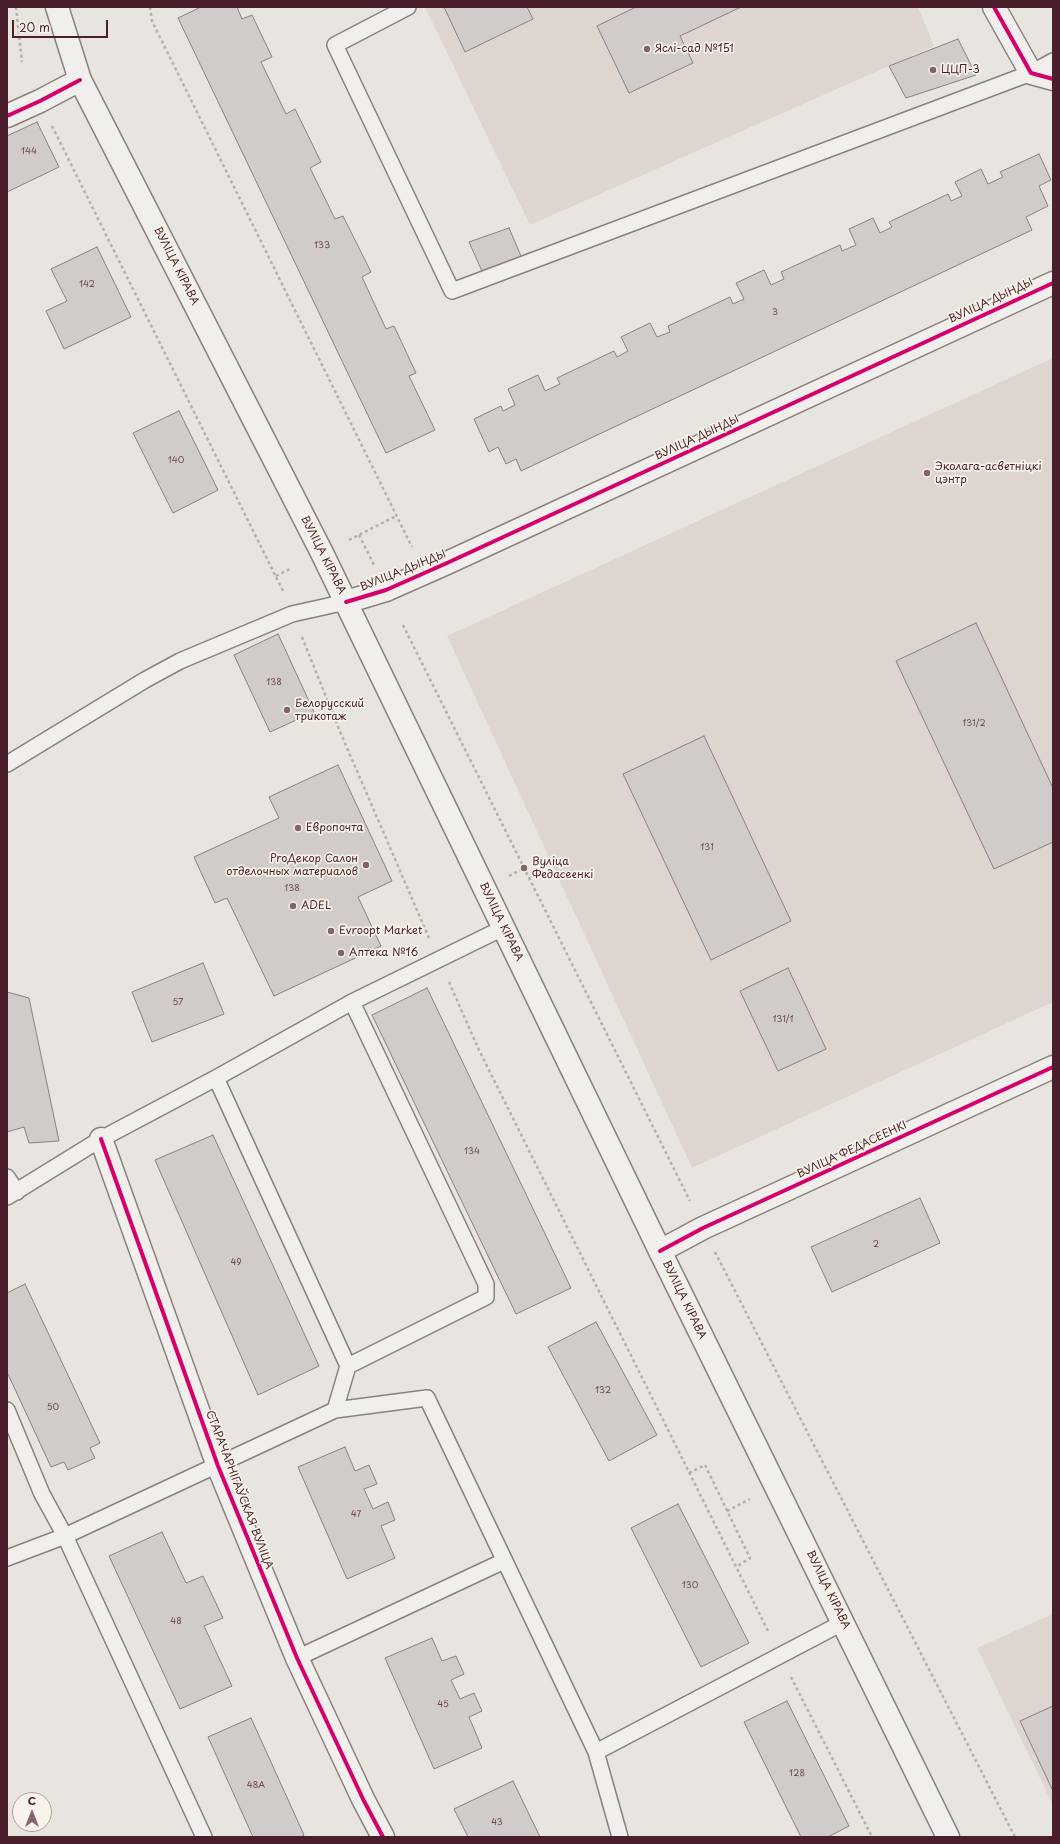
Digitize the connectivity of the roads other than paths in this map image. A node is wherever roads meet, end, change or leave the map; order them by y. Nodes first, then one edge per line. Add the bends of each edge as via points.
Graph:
1 (57, 7) edge
2 (408, 7) edge
3 (994, 7) edge
4 (1053, 61) edge
5 (1031, 73) junction
6 (1053, 79) edge
7 (80, 80) junction
8 (7, 116) edge
9 (1053, 282) edge
10 (346, 602) junction
11 (7, 764) edge
12 (504, 928) junction
13 (352, 1002) junction
14 (1053, 1067) edge
15 (216, 1078) junction
16 (101, 1139) junction
17 (7, 1177) edge
18 (12, 1195) edge
19 (660, 1251) junction
20 (348, 1366) junction
21 (7, 1410) edge
22 (335, 1410) junction
23 (218, 1466) junction
24 (65, 1536) junction
25 (7, 1558) edge
26 (504, 1561) junction
27 (844, 1622) junction
28 (297, 1658) junction
29 (596, 1752) junction
30 (204, 1837) edge
31 (384, 1837) edge
32 (620, 1837) edge
33 (948, 1837) edge

1 - 7 street, ВУЛІЦА КІРАВА
2 - 5 lane via 335,45 452,291
3 - 5 street
4 - 5 lane
5 - 6 street
7 - 8 street
7 - 10 street, ВУЛІЦА КІРАВА
9 - 10 street, ВУЛІЦА ДЫНДЫ via 447,563 386,590
10 - 11 lane via 292,614 180,661
10 - 12 street, ВУЛІЦА КІРАВА
12 - 13 lane
12 - 19 street, ВУЛІЦА КІРАВА
13 - 15 lane
13 - 20 lane via 486,1284 486,1297
14 - 19 street, ВУЛІЦА ФЕДАСЕЕНКІ via 704,1228
15 - 16 lane
15 - 20 lane
16 - 18 lane
16 - 23 street, СТАРАЧАРНІГАЎСКАЯ ВУЛІЦА
17 - 18 lane
19 - 27 street, ВУЛІЦА КІРАВА
20 - 22 lane
21 - 24 lane via 42,1494
22 - 23 lane
22 - 26 lane via 427,1398
23 - 24 lane
23 - 28 street, СТАРАЧАРНІГАЎСКАЯ ВУЛІЦА
24 - 25 lane
24 - 30 lane
26 - 28 lane
26 - 29 lane
27 - 29 lane
27 - 33 street, ВУЛІЦА КІРАВА
28 - 31 street, СТАРАЧАРНІГАЎСКАЯ ВУЛІЦА via 363,1799
29 - 32 lane

